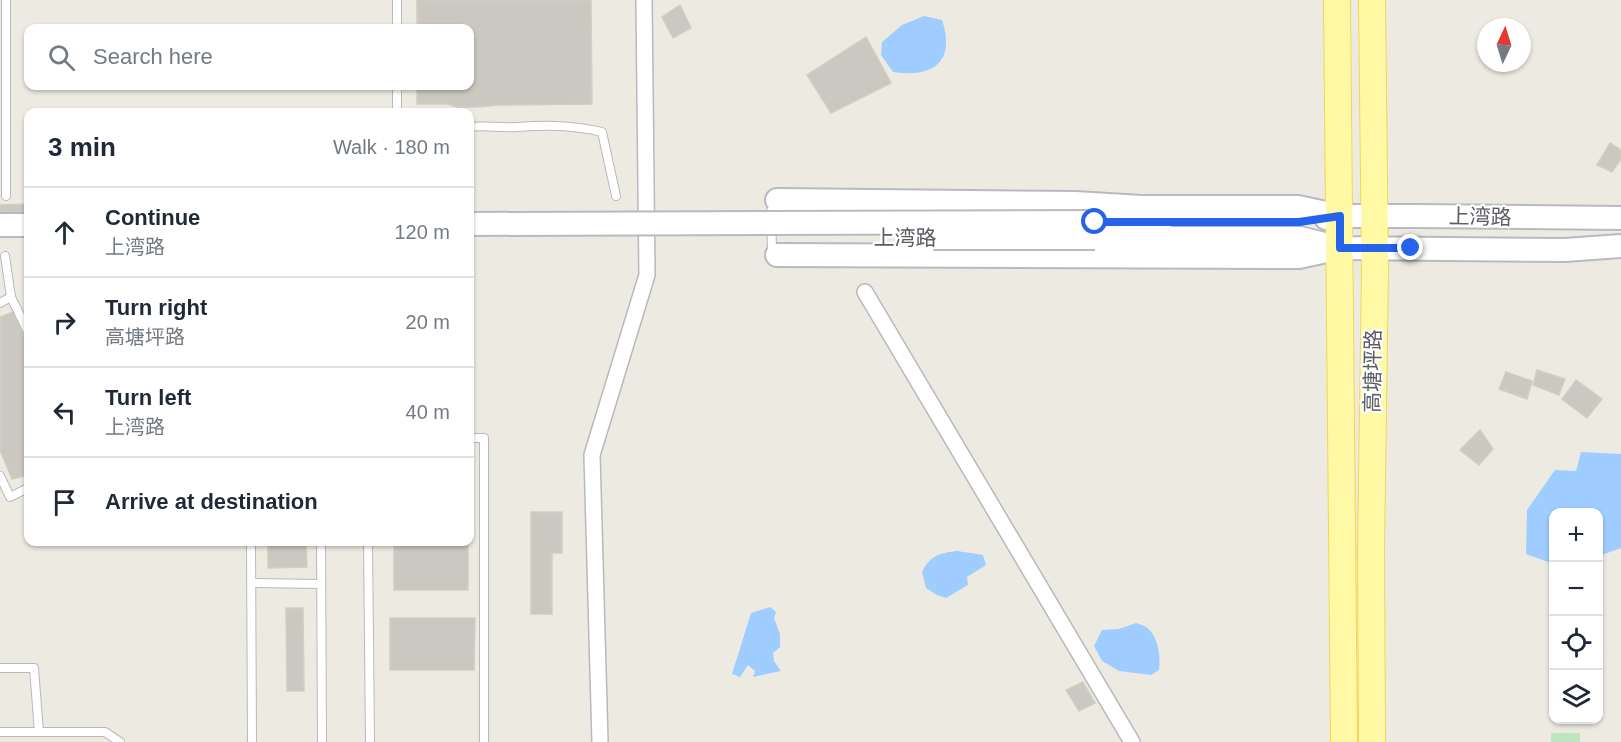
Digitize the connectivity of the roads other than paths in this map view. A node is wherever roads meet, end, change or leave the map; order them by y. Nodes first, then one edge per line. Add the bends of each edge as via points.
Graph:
1 (6, 0) edge
2 (397, 0) edge
3 (644, 0) edge
4 (1337, 0) edge
5 (1372, 0) edge
6 (397, 24) edge
7 (397, 90) edge
8 (397, 108) edge
9 (474, 127) edge
10 (6, 196) dead end
11 (616, 196) dead end
12 (777, 201) joint
13 (1340, 216) junction
14 (1374, 216) junction
15 (1621, 219) edge
16 (474, 224) edge
17 (0, 225) edge
18 (24, 225) edge
19 (1095, 230) junction
20 (474, 239) edge
21 (24, 242) edge
22 (1621, 246) edge
23 (1340, 248) junction
24 (1374, 248) junction
25 (3, 249) edge
26 (777, 255) joint
27 (865, 292) dead end
28 (11, 297) junction
29 (0, 303) edge
30 (24, 324) edge
31 (474, 438) edge
32 (0, 476) edge
33 (24, 490) edge
34 (251, 546) edge
35 (321, 546) edge
36 (368, 546) edge
37 (251, 583) junction
38 (321, 584) junction
39 (0, 668) edge
40 (0, 732) edge
41 (39, 732) junction
42 (120, 742) edge
43 (252, 742) edge
44 (322, 742) edge
45 (370, 742) edge
46 (484, 742) edge
47 (600, 742) edge
48 (1132, 742) edge
49 (1344, 742) edge
50 (1372, 742) edge

1 - 10 lane
2 - 6 lane
3 - 47 street via 647,275 592,455
4 - 13 main road, 高塘坪路
5 - 14 main road, 高塘坪路
7 - 8 lane
9 - 11 lane via 548,125 602,132
12 - 13 main road, 上湾路 via 1298,207
12 - 26 lane via 771,211 772,250
13 - 14 main road, 上湾路
13 - 19 main road, 上湾路 via 1299,222
13 - 23 main road, 高塘坪路
14 - 15 main road, 上湾路
14 - 24 main road, 高塘坪路
16 - 19 main road, 上湾路, bridge
17 - 18 main road, bridge
19 - 20 main road, 上湾路, bridge
19 - 23 main road, 上湾路 via 1300,238
21 - 25 main road
22 - 24 main road, 上湾路 via 1565,250
23 - 24 main road, 上湾路
23 - 26 main road, 上湾路 via 1299,257
23 - 49 main road, 高塘坪路
24 - 50 main road, 高塘坪路
25 - 28 lane
27 - 48 street
28 - 29 lane
28 - 30 lane
31 - 46 lane via 484,438
32 - 33 lane via 10,497
34 - 37 lane
35 - 38 lane
36 - 45 lane
37 - 38 lane
37 - 43 lane
38 - 44 lane
39 - 41 lane via 34,668
40 - 41 lane
41 - 42 lane via 105,732

